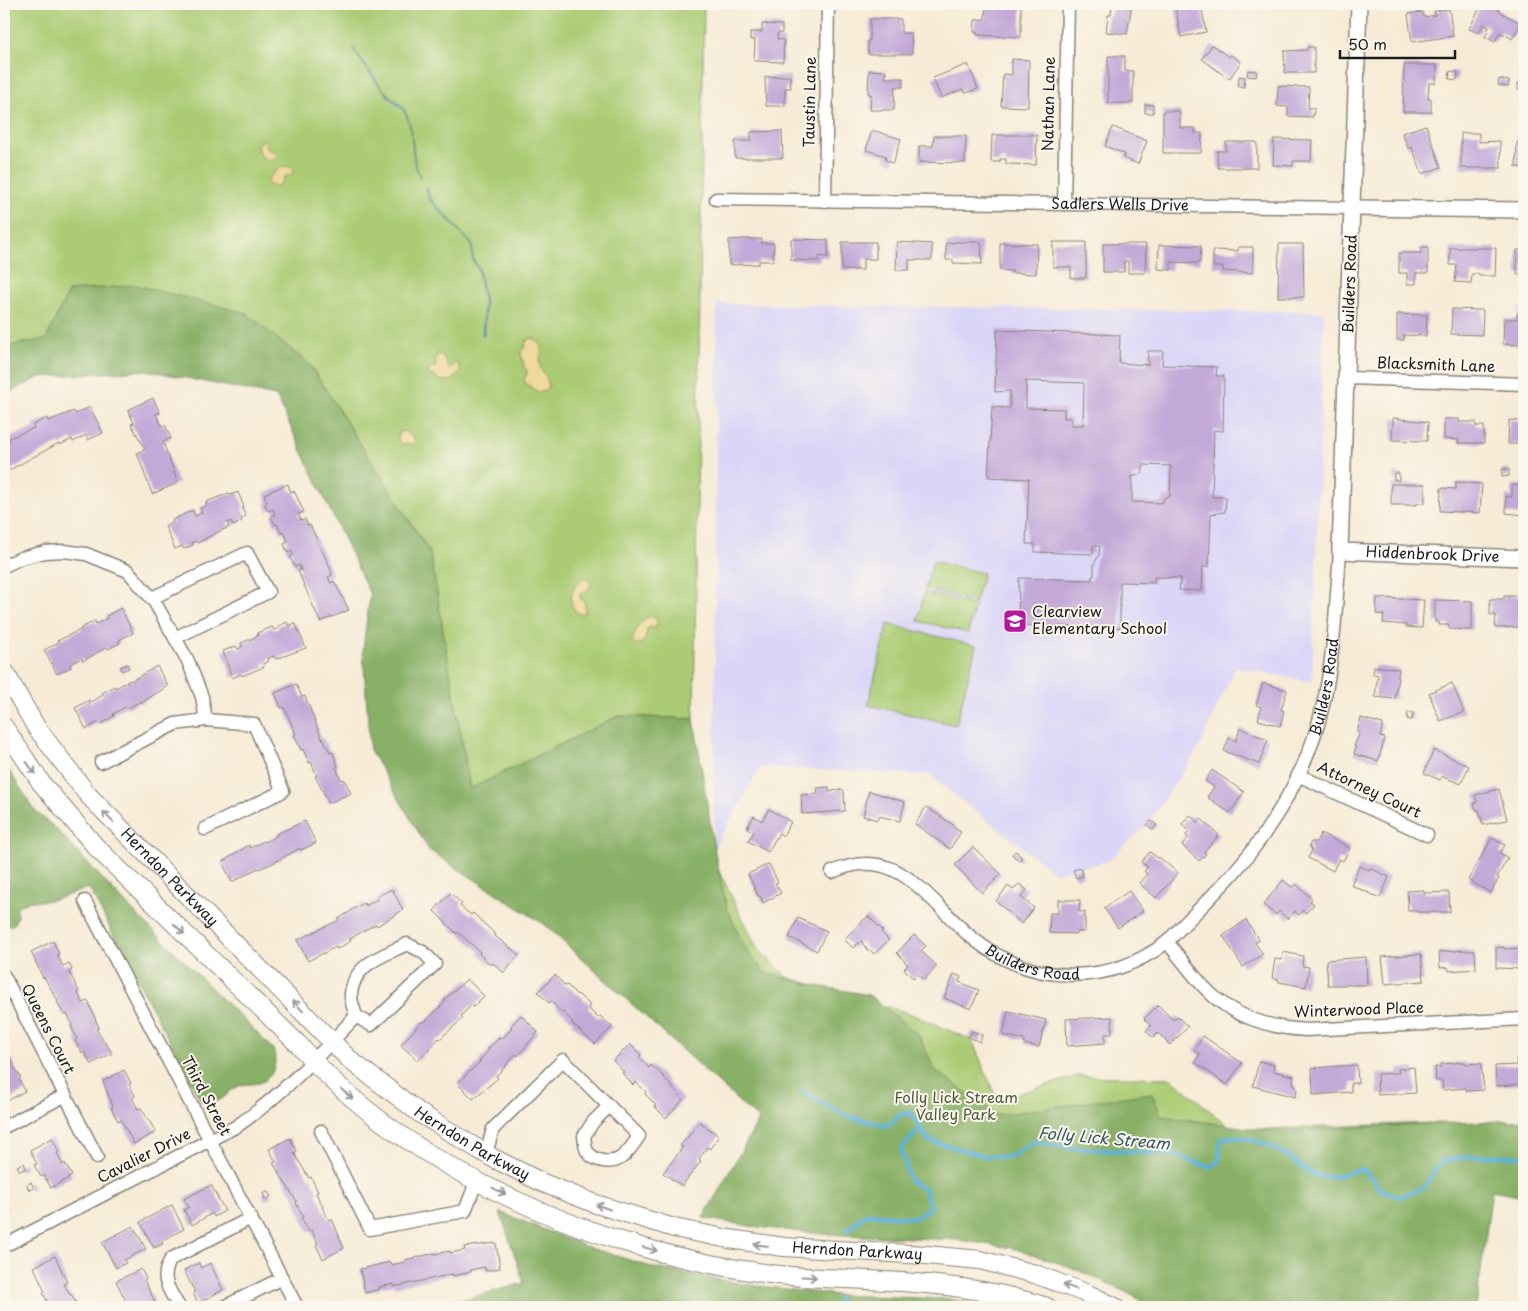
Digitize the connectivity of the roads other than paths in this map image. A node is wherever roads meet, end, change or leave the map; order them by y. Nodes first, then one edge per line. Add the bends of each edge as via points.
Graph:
1 (828, 4) edge
2 (1068, 4) edge
3 (1359, 4) edge
4 (716, 200) dead end
5 (825, 201) junction
6 (1064, 204) junction
7 (1352, 208) junction
8 (1524, 210) edge
9 (1347, 378) junction
10 (1524, 384) edge
11 (1340, 551) junction
12 (1524, 558) edge
13 (4, 566) edge
14 (152, 598) junction
15 (175, 638) junction
16 (4, 671) edge
17 (206, 720) junction
18 (4, 727) edge
19 (101, 762) dead end
20 (1298, 775) junction
21 (205, 829) dead end
22 (1427, 835) dead end
23 (832, 872) dead end
24 (85, 901) dead end
25 (1167, 942) junction
26 (4, 976) edge
27 (356, 1016) junction
28 (1524, 1020) edge
29 (332, 1041) junction
30 (312, 1061) junction
31 (64, 1096) junction
32 (609, 1106) junction
33 (4, 1127) edge
34 (321, 1131) dead end
35 (211, 1139) junction
36 (486, 1154) junction
37 (96, 1156) dead end
38 (477, 1180) junction
39 (251, 1218) junction
40 (4, 1246) edge
41 (984, 1261) junction
42 (282, 1278) junction
43 (978, 1290) junction
44 (179, 1307) edge
45 (224, 1307) edge
46 (297, 1307) edge
47 (1047, 1307) edge
48 (1115, 1307) edge

1 - 5 street, Taustin Lane
2 - 6 street, Nathan Lane
3 - 7 street, Builders Road
4 - 5 street, Sadlers Wells Drive
5 - 6 street, Sadlers Wells Drive
6 - 7 street, Sadlers Wells Drive
7 - 8 street, Sadlers Wells Drive
7 - 9 street, Builders Road
9 - 10 street, Blacksmith Lane
9 - 11 street, Builders Road
11 - 12 street, Hiddenbrook Drive
11 - 20 street, Builders Road via 1332,652 1322,706
13 - 14 street via 45,552 86,554 128,571
14 - 15 street
14 - 15 street via 248,552 268,592
15 - 17 street via 202,698
29 -> 16 main road, Herndon Parkway via 88,795 36,727
17 - 19 street via 175,724
17 - 21 street via 254,724 283,791
18 -> 30 main road, Herndon Parkway via 42,784 97,848
20 - 22 street, Attorney Court
20 - 25 street, Builders Road via 1266,832 1242,863
23 - 25 street, Builders Road via 862,863 895,871 918,887 987,949 1025,968 1048,973 1092,974 1116,968
24 - 35 street, Third Street
25 - 28 street, Winterwood Place via 1205,989 1244,1016 1266,1024 1306,1030
26 - 31 street, Queens Court
27 - 27 street via 371,1025 435,964 423,952 407,944 364,966 351,995
27 - 29 street, Cavalier Drive
29 - 30 street, Cavalier Drive
29 - 36 main road, Herndon Parkway via 356,1065 399,1098
30 - 35 street, Cavalier Drive via 260,1110
30 -> 38 main road, Herndon Parkway via 362,1106 431,1154
31 - 33 street, Queens Court
31 - 37 street, Queens Court
32 - 32 street via 584,1136 586,1151 596,1160 608,1162 620,1159 639,1136
32 - 36 street via 563,1060 493,1129
34 - 38 street via 370,1229 466,1211
35 - 39 street, Third Street
35 - 40 street, Cavalier Drive
41 -> 36 main road, Herndon Parkway via 784,1247 700,1234 596,1204 543,1183
38 -> 43 main road, Herndon Parkway via 584,1229 707,1263 772,1274
39 - 42 street, Third Street
39 - 44 street via 171,1259 165,1268 165,1281
41 - 43 main road
48 -> 41 main road, Herndon Parkway via 1035,1274
42 - 45 street
42 - 46 street, Third Street
43 - 47 main road, Herndon Parkway via 1021,1298

